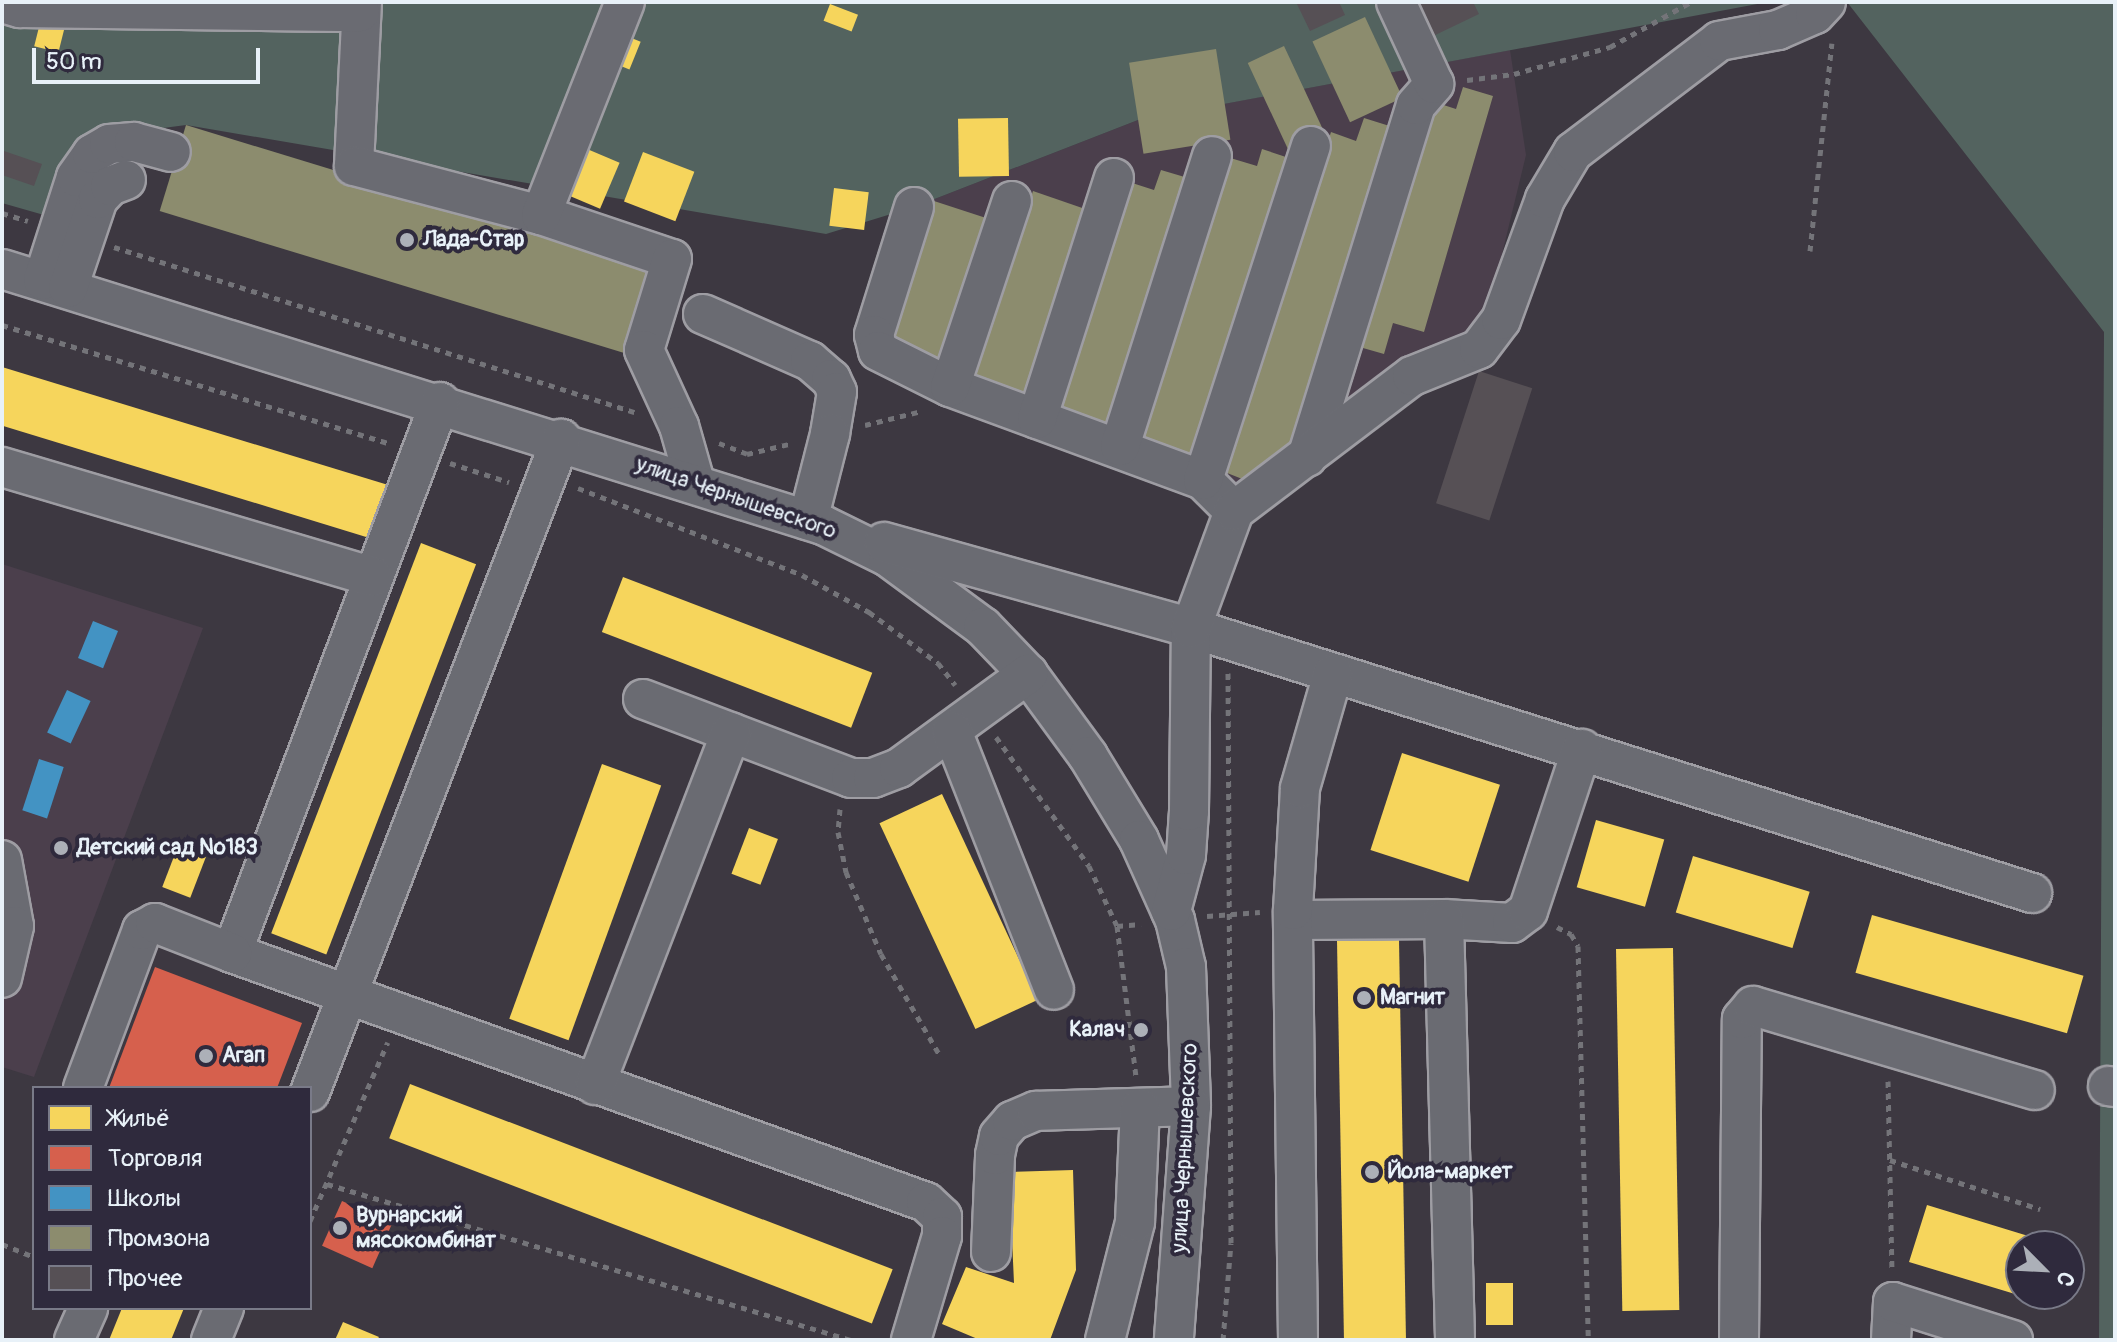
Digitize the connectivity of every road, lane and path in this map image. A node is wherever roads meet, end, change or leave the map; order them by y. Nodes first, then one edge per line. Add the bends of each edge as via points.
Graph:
1 (625, 2) edge
2 (1396, 2) edge
3 (1691, 2) edge
4 (2, 3) edge
5 (140, 5) edge
6 (361, 7) edge
7 (1829, 18) edge
8 (1434, 84) junction
9 (1311, 146) dead end
10 (171, 152) dead end
11 (1212, 156) dead end
12 (1114, 178) dead end
13 (126, 180) dead end
14 (1012, 201) dead end
15 (914, 207) dead end
16 (2, 213) edge
17 (541, 215) junction
18 (72, 234) junction
19 (1810, 251) dead end
20 (2, 269) edge
21 (55, 284) junction
22 (703, 314) dead end
23 (2, 325) edge
24 (950, 387) junction
25 (440, 402) junction
26 (1037, 419) junction
27 (679, 426) junction
28 (830, 434) junction
29 (561, 439) junction
30 (1120, 446) junction
31 (421, 453) junction
32 (1307, 457) junction
33 (2, 467) edge
34 (1203, 480) junction
35 (695, 482) junction
36 (545, 483) junction
37 (1234, 511) junction
38 (816, 523) junction
39 (373, 577) junction
40 (1191, 628) junction
41 (1227, 639) junction
42 (1028, 674) junction
43 (1333, 674) junction
44 (643, 699) dead end
45 (965, 722) junction
46 (731, 732) junction
47 (1582, 749) junction
48 (851, 778) junction
49 (2, 860) edge
50 (2032, 893) dead end
51 (1528, 911) junction
52 (1232, 913) junction
53 (1294, 915) junction
54 (1173, 917) junction
55 (1444, 919) junction
56 (1117, 926) junction
57 (232, 953) junction
58 (2, 978) edge
59 (1054, 990) dead end
60 (349, 995) junction
61 (401, 1012) junction
62 (1887, 1044) junction
63 (939, 1054) dead end
64 (595, 1085) junction
65 (84, 1086) edge
66 (312, 1087) edge
67 (2035, 1090) dead end
68 (1191, 1106) junction
69 (1140, 1108) junction
70 (1890, 1160) junction
71 (327, 1184) junction
72 (2040, 1209) dead end
73 (312, 1217) edge
74 (2, 1244) edge
75 (991, 1252) dead end
76 (32, 1256) edge
77 (1893, 1302) junction
78 (87, 1310) edge
79 (223, 1310) edge
80 (74, 1340) edge
81 (211, 1340) edge
82 (851, 1340) edge
83 (911, 1340) edge
84 (1105, 1340) edge
85 (1174, 1340) edge
86 (1223, 1340) edge
87 (1298, 1340) edge
88 (1455, 1340) edge
89 (1588, 1340) edge
90 (1739, 1340) edge
91 (1891, 1340) edge
92 (2013, 1340) edge

1 - 17 street
2 - 8 street
3 - 8 path via 1610,47 1514,74
4 - 5 street via 20,8
5 - 6 street
6 - 17 street via 354,166
7 - 19 path
7 - 32 street via 1815,14 1778,30 1719,41 1573,152 1545,199 1501,320 1479,349 1412,376
8 - 32 street via 1416,105
9 - 34 street
10 - 18 street via 134,142 109,144 92,154 76,177
11 - 30 street
12 - 26 street
13 - 18 street via 110,186
14 - 24 street
15 - 24 street via 874,335 878,351 890,361
16 - 18 path
17 - 27 street via 672,259 644,350
18 - 21 street
18 - 27 path
20 - 21 street, улица Чернышевского
21 - 25 street, улица Чернышевского
22 - 28 street via 810,361 831,379 837,392
23 - 31 path
24 - 26 street
24 - 28 path via 939,407
25 - 29 street, улица Чернышевского
25 - 31 street
26 - 30 street
27 - 28 path via 747,454
27 - 35 street
28 - 38 street
29 - 35 street, улица Чернышевского
29 - 36 street
30 - 34 street
31 - 36 path via 516,484
31 - 39 street
32 - 37 street
33 - 39 street
34 - 37 street
35 - 38 street, улица Чернышевского
36 - 45 path via 569,485 802,575 869,612 938,663
36 - 60 street
37 - 40 street
38 - 40 street
38 - 42 street, улица Чернышевского via 935,587
39 - 57 street
40 - 41 street
40 - 54 street via 1188,826
41 - 43 street
41 - 52 path
42 - 45 street
42 - 54 street, улица Чернышевского via 1132,828
43 - 47 street
43 - 53 street via 1300,788
44 - 46 street
45 - 48 street via 899,768 873,778
45 - 56 path via 1089,866
45 - 59 street
46 - 48 street
46 - 64 street
47 - 50 street
47 - 51 street
48 - 63 path via 838,832 846,872 881,954
49 - 58 street via 14,926
51 - 55 street via 1512,923
51 - 89 path via 1571,934 1578,946
52 - 53 path
52 - 54 path
52 - 86 path via 1231,1243
53 - 55 street
53 - 87 street
54 - 56 path
54 - 68 street, улица Чернышевского via 1186,967
55 - 88 street
56 - 69 path
57 - 60 street
57 - 65 street via 155,923 142,930
60 - 61 street
60 - 66 street
61 - 64 street
61 - 71 path
62 - 67 street
62 - 70 path
62 - 90 street via 1753,1006 1742,1019
64 - 83 street via 926,1202 942,1217 942,1236
68 - 69 street
68 - 85 street, улица Чернышевского
69 - 75 street via 1036,1111 1012,1121 999,1136 995,1155
69 - 84 street via 1135,1222
70 - 72 path
70 - 77 path
71 - 73 path
71 - 82 path
74 - 76 path
77 - 91 street
77 - 92 street
78 - 80 street
79 - 81 street

